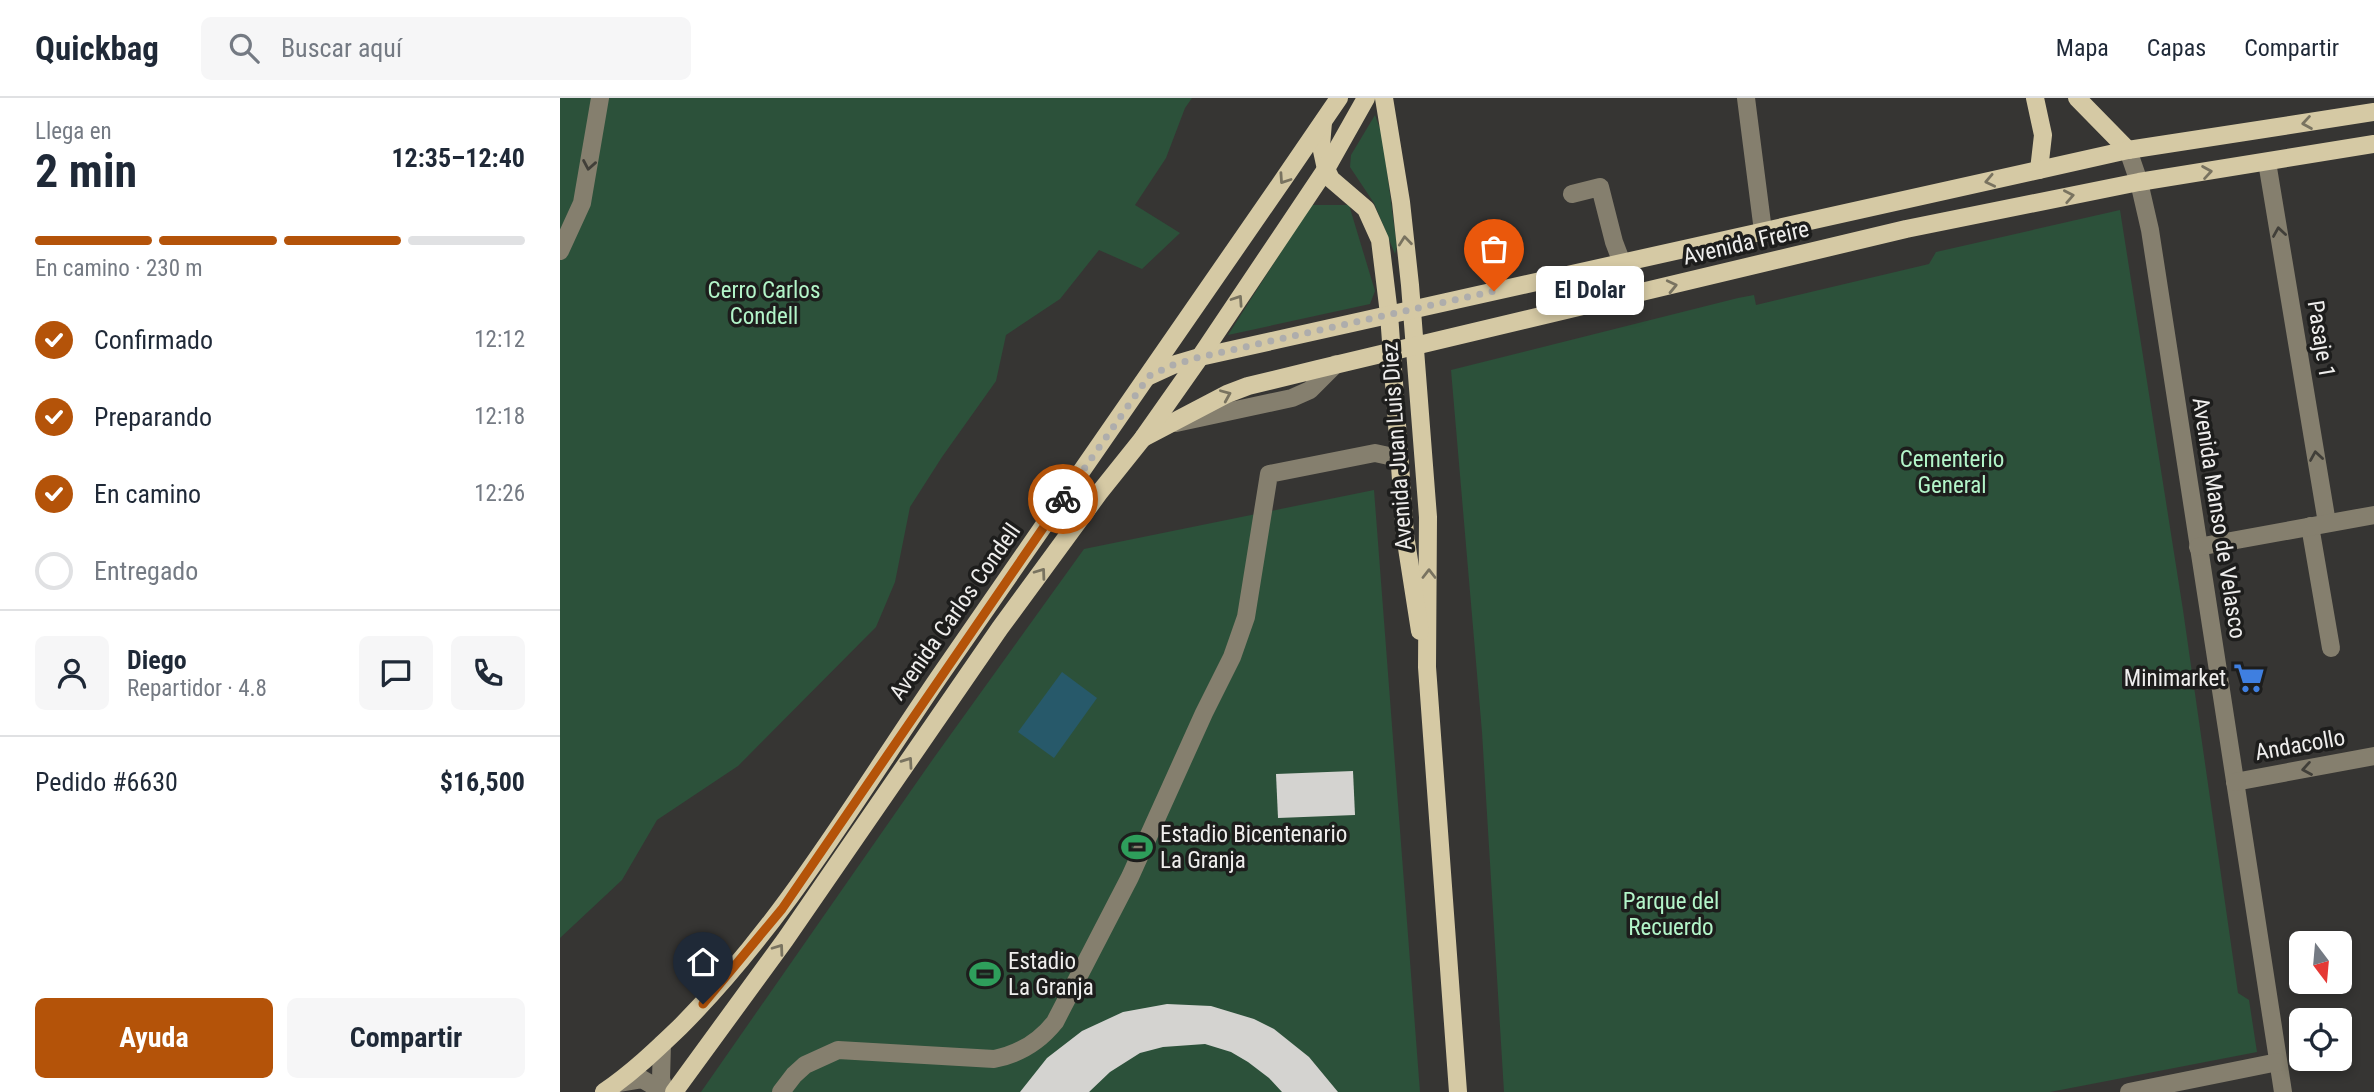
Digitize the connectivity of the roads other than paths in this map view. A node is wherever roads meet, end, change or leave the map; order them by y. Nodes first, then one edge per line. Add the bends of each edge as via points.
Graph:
1 (600, 98) edge
2 (1339, 98) edge
3 (1366, 98) edge
4 (1384, 98) edge
5 (1746, 98) edge
6 (2035, 98) edge
7 (2077, 98) edge
8 (2374, 112) edge
9 (1323, 122) junction
10 (2374, 144) edge
11 (2128, 150) junction
12 (2267, 162) junction
13 (1326, 169) junction
14 (2039, 170) junction
15 (2139, 182) junction
16 (1572, 194) dead end
17 (1763, 231) junction
18 (560, 251) edge
19 (1622, 263) junction
20 (1412, 309) junction
21 (1389, 314) junction
22 (1415, 346) junction
23 (1391, 352) junction
24 (1200, 357) junction
25 (1149, 376) junction
26 (1143, 438) junction
27 (1398, 458) junction
28 (2374, 515) edge
29 (2319, 525) junction
30 (2198, 547) junction
31 (2331, 648) dead end
32 (1427, 667) junction
33 (2374, 756) edge
34 (2235, 782) junction
35 (663, 1044) junction
36 (2278, 1062) junction
37 (611, 1087) edge
38 (664, 1092) edge
39 (674, 1092) edge
40 (780, 1092) edge
41 (1458, 1092) edge
42 (2129, 1092) edge
43 (2283, 1092) edge

1 -> 18 street via 582,203
2 - 9 main road, Avenida Carlos Condell
3 - 13 main road, Avenida Carlos Condell
20 -> 4 main road, Avenida Juan Luis Diez
5 - 17 street
6 - 14 main road via 2043,135
7 - 11 main road, Avenida Manso de Velasco
8 -> 11 main road, Avenida Freire
9 - 13 main road via 1321,146
9 -> 25 main road, Avenida Carlos Condell
10 - 12 main road, Avenida Freire
11 - 14 main road, Avenida Freire
11 - 15 street, Avenida Manso de Velasco
15 -> 12 main road, Avenida Freire
29 -> 12 street, Pasaje 1
13 - 21 main road, Avenida Juan Luis Diez via 1366,209 1376,228
24 -> 13 main road, Avenida Carlos Condell
14 -> 17 main road, Avenida Freire
22 -> 15 main road, Avenida Freire via 1906,229
15 - 30 street, Avenida Manso de Velasco
16 - 19 street via 1600,187
17 - 19 main road, Avenida Freire
19 - 20 main road, Avenida Freire
20 - 21 main road, Avenida Freire
20 - 22 main road, Avenida Juan Luis Diez
21 - 23 main road, Avenida Juan Luis Diez
21 - 24 main road, Avenida Freire
22 - 23 main road, Avenida Freire
32 -> 22 main road, Avenida Juan Luis Diez via 1428,517
26 -> 23 main road, Avenida Freire via 1237,390
23 - 27 main road, Avenida Juan Luis Diez
24 - 25 main road, Avenida Freire
24 - 26 main road, Avenida Carlos Condell
25 - 35 main road, Avenida Carlos Condell via 782,909 719,986
39 -> 26 main road, Avenida Carlos Condell via 1000,628
27 - 32 main road, Avenida Juan Luis Diez
27 - 40 street via 1376,453 1269,474 1246,617 1232,657 1130,877 1047,1032 1029,1047 995,1059 838,1050 805,1065
28 - 29 street
29 - 30 street
29 - 31 street, Pasaje 1
30 - 34 street, Avenida Manso de Velasco
32 - 41 main road, Avenida Juan Luis Diez
33 -> 34 street, Andacollo
34 - 36 street, Avenida Manso de Velasco
35 - 37 main road, Avenida Carlos Condell
35 - 38 street
36 - 42 street
36 - 43 street, Avenida Manso de Velasco
37 - 38 street via 642,1079

